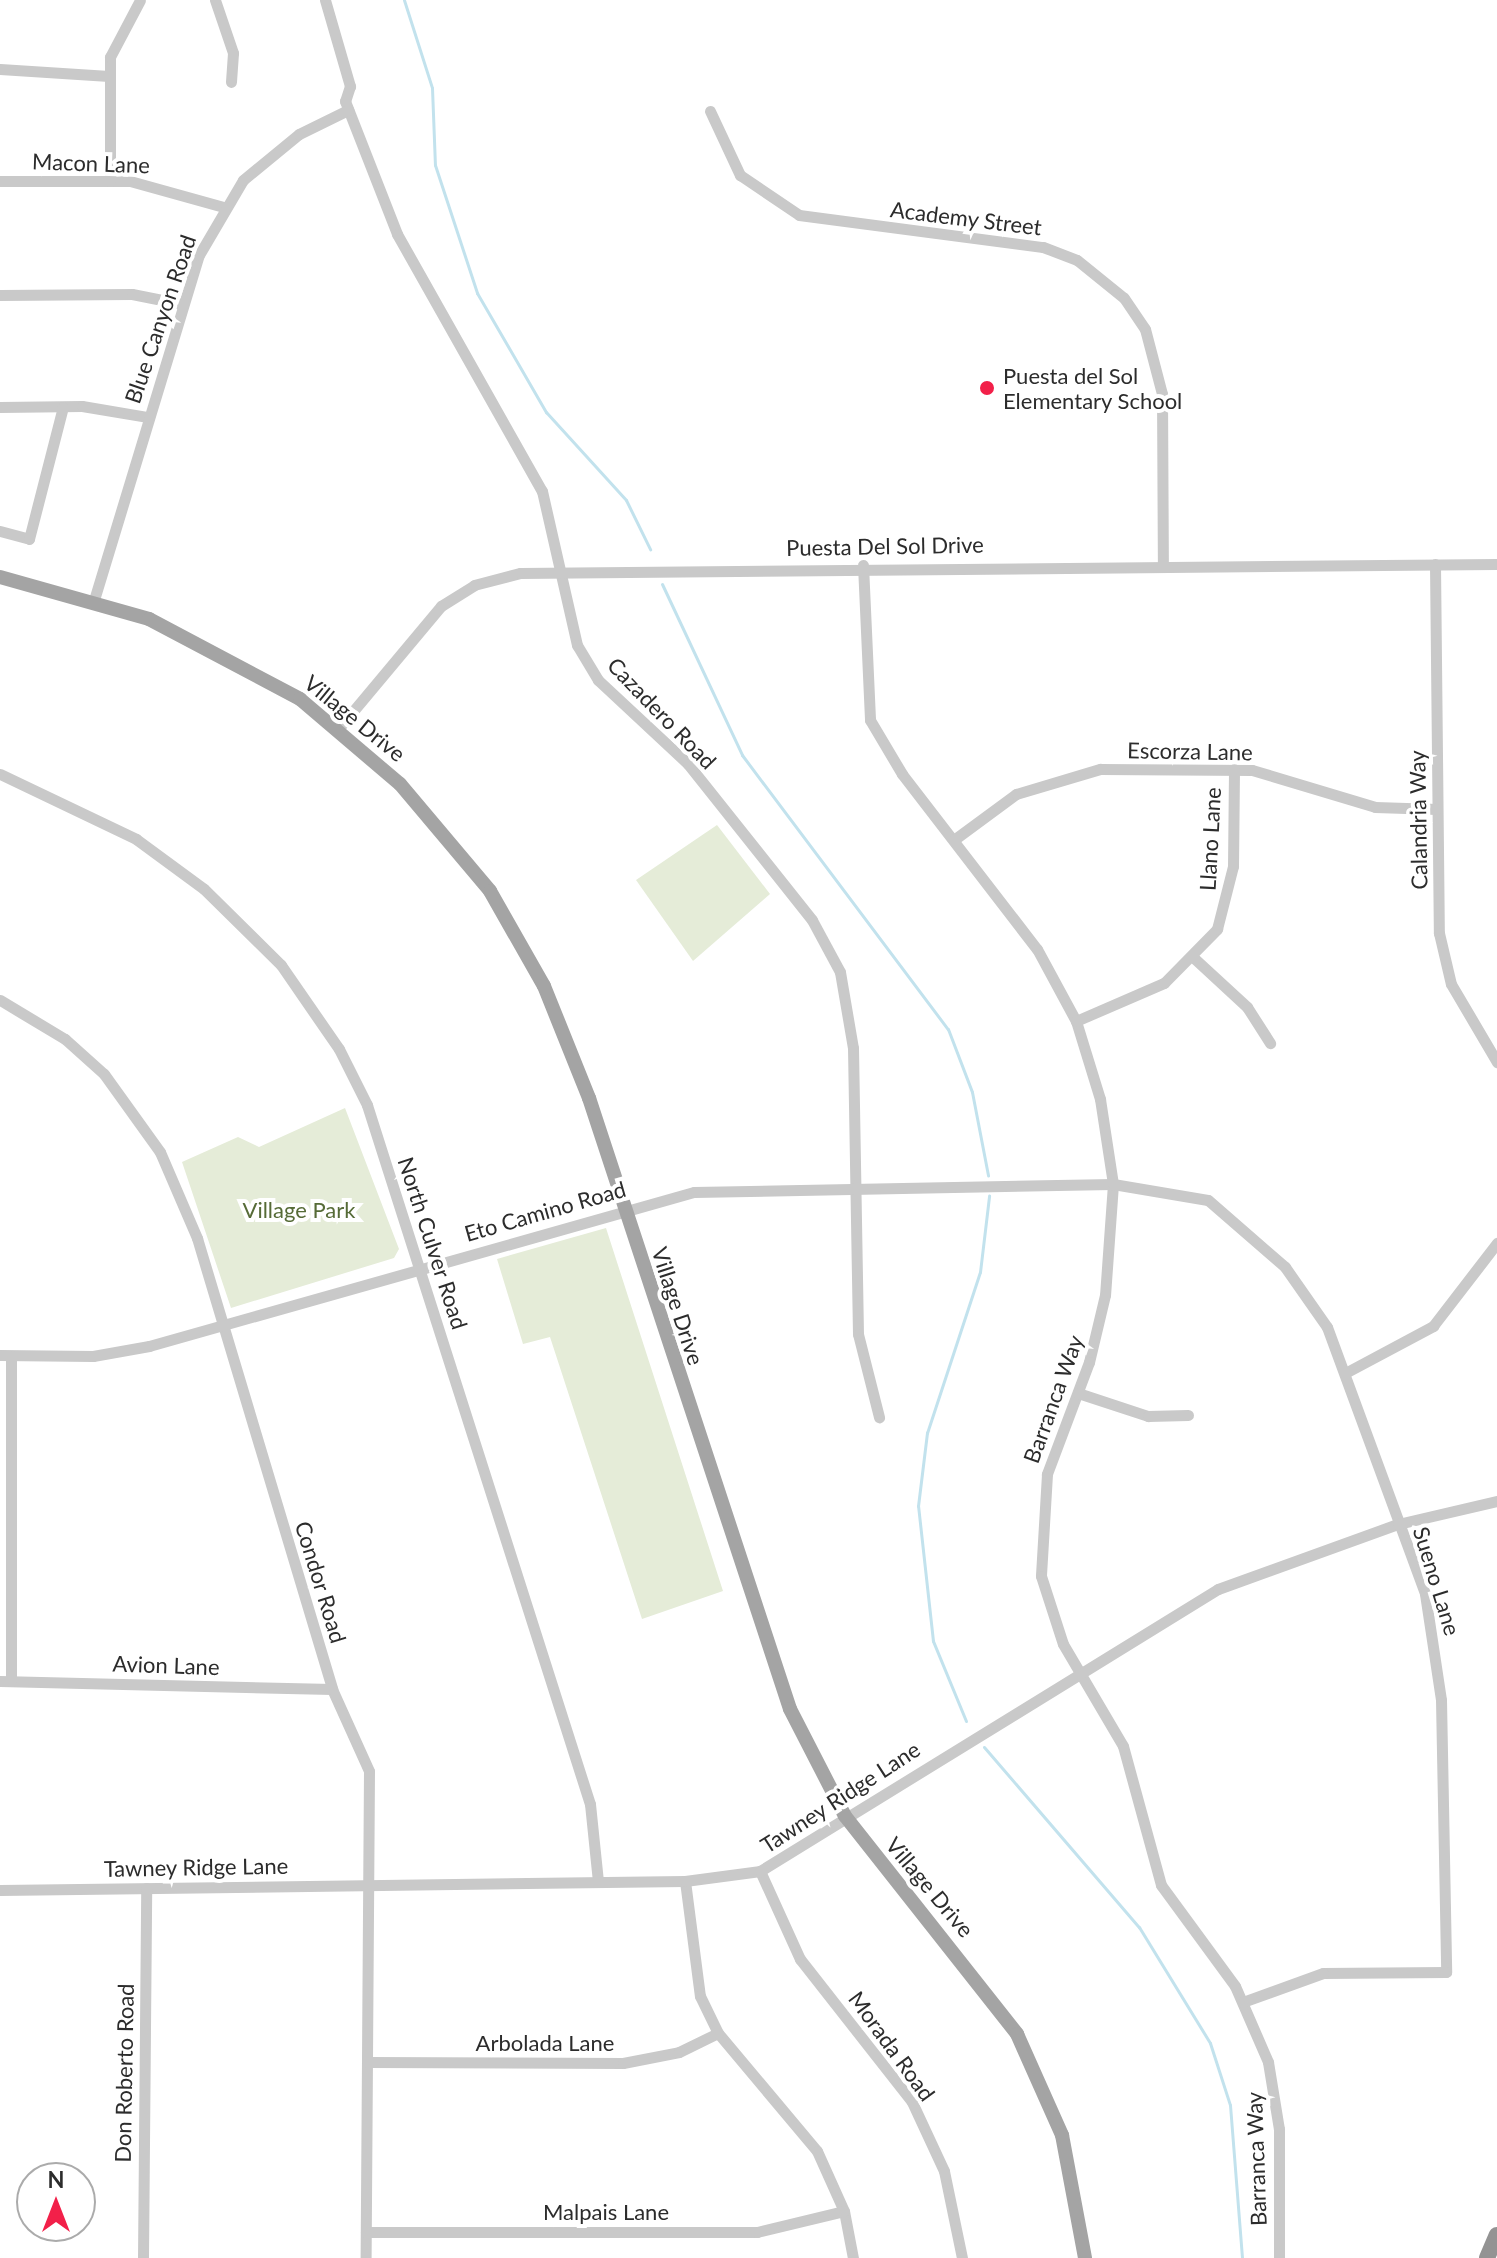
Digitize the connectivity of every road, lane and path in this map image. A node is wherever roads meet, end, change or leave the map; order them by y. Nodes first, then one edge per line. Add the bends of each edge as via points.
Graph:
1 (140, 0) edge
2 (215, 0) edge
3 (325, 0) edge
4 (0, 69) edge
5 (109, 76) junction
6 (231, 82) dead end
7 (348, 110) junction
8 (710, 111) dead end
9 (0, 181) edge
10 (110, 181) junction
11 (224, 207) junction
12 (0, 295) edge
13 (182, 304) junction
14 (0, 407) edge
15 (63, 407) junction
16 (148, 417) junction
17 (0, 531) edge
18 (1435, 564) junction
19 (1497, 564) edge
20 (863, 565) junction
21 (1163, 565) junction
22 (558, 572) junction
23 (0, 577) edge
24 (94, 600) junction
25 (339, 728) junction
26 (1234, 769) junction
27 (0, 774) edge
28 (1437, 809) junction
29 (955, 839) junction
30 (1195, 959) junction
31 (0, 1000) edge
32 (1076, 1021) junction
33 (1270, 1043) dead end
34 (1497, 1062) edge
35 (1113, 1184) junction
36 (856, 1185) junction
37 (624, 1209) junction
38 (1497, 1243) edge
39 (420, 1267) junction
40 (223, 1324) junction
41 (6, 1356) edge
42 (1347, 1372) junction
43 (1078, 1393) junction
44 (1188, 1415) dead end
45 (879, 1417) dead end
46 (1497, 1501) edge
47 (1398, 1524) junction
48 (1078, 1669) junction
49 (5, 1681) edge
50 (332, 1689) junction
51 (845, 1816) junction
52 (760, 1871) junction
53 (598, 1881) junction
54 (685, 1881) junction
55 (367, 1883) junction
56 (146, 1888) junction
57 (0, 1890) edge
58 (1243, 2002) junction
59 (718, 2033) junction
60 (367, 2062) junction
61 (844, 2211) junction
62 (366, 2232) junction
63 (1497, 2235) edge
64 (143, 2258) edge
65 (366, 2258) edge
66 (853, 2258) edge
67 (962, 2258) edge
68 (1085, 2258) edge
69 (1279, 2258) edge
70 (1487, 2258) edge

1 - 5 street via 113,45
2 - 6 street via 230,40
3 - 7 street, Cazadero Road via 350,86
4 - 5 street
5 - 10 street
7 - 11 street, Blue Canyon Road via 272,153
7 - 22 street, Cazadero Road via 403,246 533,470
8 - 21 street, Academy Street via 740,175 799,215 1043,247 1077,260 1124,298 1145,329 1162,394
9 - 10 street, Macon Lane
10 - 11 street, Macon Lane via 161,185
11 - 13 street, Blue Canyon Road
12 - 13 street via 132,294
13 - 16 street, Blue Canyon Road
14 - 15 street
15 - 16 street
15 - 17 street via 29,539
16 - 24 street, Blue Canyon Road
18 - 19 street, Puesta Del Sol Drive
18 - 21 street, Puesta Del Sol Drive
18 - 28 street, Calandria Way
20 - 21 street, Puesta Del Sol Drive
20 - 22 street, Puesta Del Sol Drive
20 - 29 street, Barranca Way via 870,720 902,774
22 - 25 street, Puesta Del Sol Drive via 497,576 456,594
22 - 36 street, Cazadero Road via 577,645 598,680 688,764 832,953 851,1023
23 - 24 main road, Village Drive
24 - 25 main road, Village Drive via 230,656
25 - 37 main road, Village Drive via 452,840 521,942 564,1031
26 - 28 street, Escorza Lane via 1375,807
26 - 29 street, Escorza Lane via 1074,772 1016,794
26 - 30 street, Llano Lane via 1230,892 1217,929
27 - 39 street, North Culver Road via 136,839 204,889 281,965 339,1049 367,1105
28 - 34 street, Calandria Way via 1443,960
29 - 32 street, Barranca Way via 1009,907
30 - 32 street, Llano Lane via 1164,983
30 - 33 street via 1247,1007
31 - 40 street, Condor Road via 65,1039 133,1110 191,1224
32 - 35 street, Barranca Way
35 - 36 street, Eto Camino Road
35 - 42 street, Sueno Lane via 1182,1191 1229,1213 1308,1297
35 - 43 street, Barranca Way via 1105,1295
36 - 37 street, Eto Camino Road via 723,1188
36 - 45 street, Cazadero Road via 858,1334
37 - 39 street, Eto Camino Road
37 - 51 main road, Village Drive via 768,1653
38 - 42 street via 1433,1326
39 - 40 street, Eto Camino Road
39 - 53 street, North Culver Road via 590,1804
40 - 41 street, Eto Camino Road via 121,1353
40 - 50 street, Condor Road
41 - 49 street
42 - 47 street, Sueno Lane
43 - 44 street via 1148,1416
43 - 48 street, Barranca Way via 1047,1474 1038,1531 1045,1598
46 - 47 street, Tawney Ridge Lane
47 - 48 street, Tawney Ridge Lane via 1218,1589
47 - 58 street, Sueno Lane via 1437,1641 1446,1972 1323,1973
48 - 51 street, Tawney Ridge Lane
48 - 58 street, Barranca Way via 1123,1746 1161,1885
49 - 50 street, Avion Lane
50 - 55 street, Condor Road via 369,1771
51 - 52 street, Tawney Ridge Lane
51 - 68 main road, Village Drive via 1017,2034 1062,2135
52 - 54 street, Tawney Ridge Lane
52 - 67 street, Morada Road via 800,1959 912,2102 944,2171
53 - 54 street, Tawney Ridge Lane
53 - 55 street, Tawney Ridge Lane
54 - 59 street via 691,1967
55 - 56 street, Tawney Ridge Lane
55 - 60 street, Condor Road
56 - 57 street, Tawney Ridge Lane
56 - 64 street, Don Roberto Road
58 - 69 street, Barranca Way via 1277,2097
59 - 60 street, Arbolada Lane via 679,2052 623,2063
59 - 61 street via 817,2151
60 - 62 street, Condor Road
61 - 62 street, Malpais Lane via 757,2232
61 - 66 street
62 - 65 street, Condor Road
63 - 70 highway

